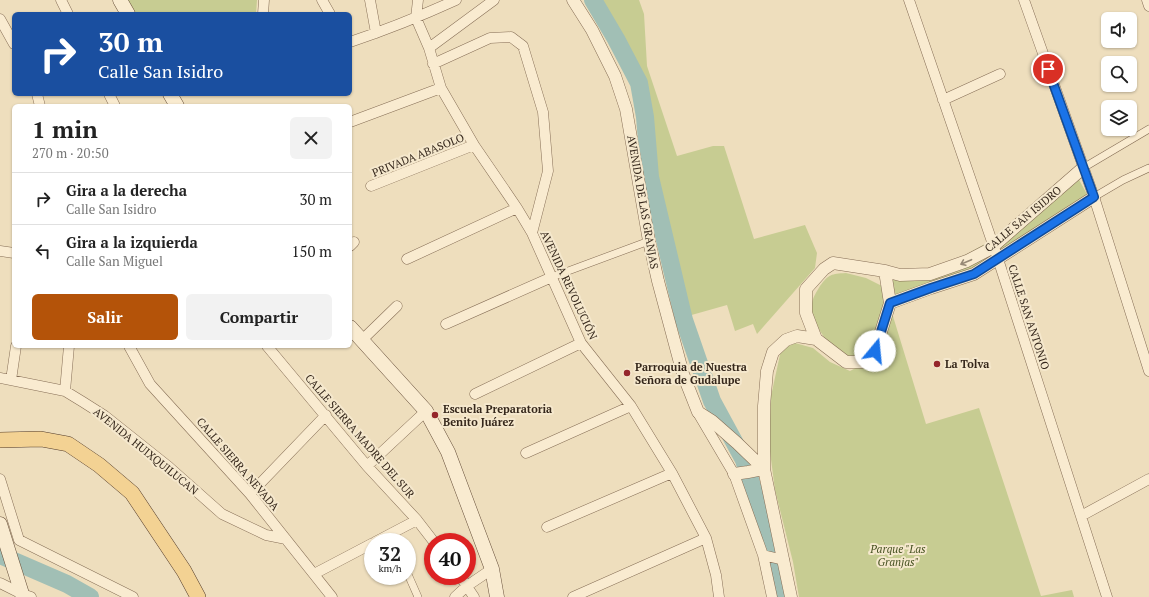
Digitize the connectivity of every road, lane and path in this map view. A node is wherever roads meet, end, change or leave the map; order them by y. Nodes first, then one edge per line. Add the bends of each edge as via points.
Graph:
1 (60, 0) edge
2 (120, 0) edge
3 (264, 0) edge
4 (322, 0) edge
5 (370, 0) edge
6 (418, 0) edge
7 (456, 0) edge
8 (494, 0) edge
9 (573, 0) edge
10 (909, 0) edge
11 (1024, 0) edge
12 (1147, 0) edge
13 (1149, 6) edge
14 (67, 12) edge
15 (127, 12) edge
16 (263, 12) edge
17 (329, 12) edge
18 (416, 18) junction
19 (0, 19) edge
20 (376, 33) junction
21 (12, 40) edge
22 (352, 41) edge
23 (429, 48) junction
24 (433, 64) junction
25 (1000, 74) dead end
26 (441, 88) junction
27 (943, 100) junction
28 (352, 121) edge
29 (1149, 129) edge
30 (474, 145) junction
31 (1083, 168) junction
32 (1149, 168) edge
33 (371, 186) dead end
34 (1094, 197) junction
35 (517, 208) junction
36 (532, 233) junction
37 (649, 241) junction
38 (993, 246) junction
39 (0, 251) edge
40 (12, 253) edge
41 (407, 259) dead end
42 (998, 259) junction
43 (885, 271) junction
44 (552, 277) junction
45 (890, 303) junction
46 (397, 306) dead end
47 (446, 324) dead end
48 (352, 329) edge
49 (816, 339) junction
50 (361, 340) junction
51 (581, 343) junction
52 (16, 348) edge
53 (69, 348) edge
54 (130, 348) edge
55 (269, 348) edge
56 (1149, 371) edge
57 (0, 378) edge
58 (11, 380) junction
59 (64, 391) junction
60 (474, 394) dead end
61 (631, 406) junction
62 (426, 411) junction
63 (698, 412) junction
64 (326, 414) junction
65 (0, 440) edge
66 (526, 454) dead end
67 (368, 466) junction
68 (756, 471) junction
69 (672, 473) junction
70 (734, 474) junction
71 (0, 478) edge
72 (1149, 479) edge
73 (250, 494) junction
74 (1081, 516) junction
75 (417, 520) junction
76 (0, 524) edge
77 (546, 527) dead end
78 (392, 533) edge
79 (427, 533) edge
80 (706, 538) junction
81 (286, 539) junction
82 (364, 547) edge
83 (763, 555) junction
84 (784, 560) junction
85 (492, 569) junction
86 (314, 574) junction
87 (0, 583) edge
88 (413, 585) edge
89 (467, 586) junction
90 (24, 593) edge
91 (133, 597) edge
92 (198, 597) edge
93 (332, 597) edge
94 (418, 597) edge
95 (455, 597) edge
96 (474, 597) edge
97 (497, 597) edge
98 (573, 597) edge
99 (719, 597) edge
100 (772, 597) edge
101 (791, 597) edge
102 (1107, 597) edge

1 - 14 street
2 - 15 main road
3 - 16 street
4 - 17 street
5 - 20 street
6 - 18 street, AVENIDA REVOLUCIÓN
7 - 18 street
8 - 23 street
9 - 37 street, AVENIDA DE LAS GRANJAS via 592,30 615,76 626,109
10 - 27 street, CALLE SAN ANTONIO
11 - 31 street
12 - 13 street
18 - 20 street
18 - 23 street, AVENIDA REVOLUCIÓN
19 - 21 street
20 - 22 street
23 - 24 street, AVENIDA REVOLUCIÓN
24 - 26 street, AVENIDA REVOLUCIÓN
24 - 36 street via 490,38 511,37 523,46 543,112 548,171
25 - 27 street
26 - 28 street
26 - 30 street, AVENIDA REVOLUCIÓN
27 - 38 street, CALLE SAN ANTONIO
29 - 31 street, CALLE SAN ISIDRO
30 - 33 street, PRIVADA ABASOLO
30 - 35 street, AVENIDA REVOLUCIÓN
31 - 34 street
31 - 38 street, CALLE SAN ISIDRO
32 - 34 street, CALLE SAN ISIDRO
34 - 42 street, CALLE SAN ISIDRO
34 - 56 street
35 - 36 street, AVENIDA REVOLUCIÓN
35 - 41 street
36 - 44 street, AVENIDA REVOLUCIÓN
37 - 44 street
37 - 63 street, AVENIDA DE LAS GRANJAS via 661,297 683,374
38 - 42 street, CALLE SAN ANTONIO
38 -> 43 street, CALLE SAN ISIDRO via 968,261 930,274 900,275
39 - 40 street
42 - 45 street, CALLE SAN ISIDRO via 974,274
42 - 74 street, CALLE SAN ANTONIO
43 - 45 street
43 - 49 street via 833,263 824,269 806,289 806,313
44 - 47 street
44 - 51 street, AVENIDA REVOLUCIÓN
45 - 49 street via 875,351 864,362 846,362
46 - 50 street
48 - 50 main road
49 - 68 street via 797,336 786,340 773,352 767,371
50 - 62 main road
51 - 60 street
51 - 61 street, AVENIDA REVOLUCIÓN
52 - 58 street
53 - 59 street
54 - 73 street, CALLE SIERRA NEVADA via 150,384
55 - 64 street, CALLE SIERRA MADRE DEL SUR
57 - 58 street, AVENIDA HUIXQUILUCAN
58 - 59 street, AVENIDA HUIXQUILUCAN
59 - 81 street, AVENIDA HUIXQUILUCAN via 105,416 222,514 266,535
61 - 66 street
61 - 69 street, AVENIDA REVOLUCIÓN
62 - 67 street
62 - 85 main road via 448,452
63 - 68 street via 737,443
63 - 70 street, AVENIDA DE LAS GRANJAS
64 - 67 street, CALLE SIERRA MADRE DEL SUR
64 - 73 street
65 - 92 main road via 41,439 68,444 99,465 132,493 184,571
67 - 75 street, CALLE SIERRA MADRE DEL SUR
68 - 70 street
68 - 84 street
69 - 77 street
69 - 80 street, AVENIDA REVOLUCIÓN
70 - 83 street, AVENIDA DE LAS GRANJAS
71 - 91 street via 19,540
72 - 74 street
73 - 81 street, CALLE SIERRA NEVADA
74 - 102 street, CALLE SAN ANTONIO
75 - 78 street
75 - 79 street, CALLE SIERRA MADRE DEL SUR
76 - 90 main road
80 - 98 street
80 - 99 street, AVENIDA REVOLUCIÓN
81 - 86 street, CALLE SIERRA NEVADA
82 - 86 street
83 - 84 street
83 - 100 street, AVENIDA DE LAS GRANJAS
84 - 101 street
85 - 89 street
85 - 97 main road
86 - 93 street, CALLE SIERRA NEVADA
87 - 90 street
88 - 94 street
89 - 95 street
89 - 96 street

